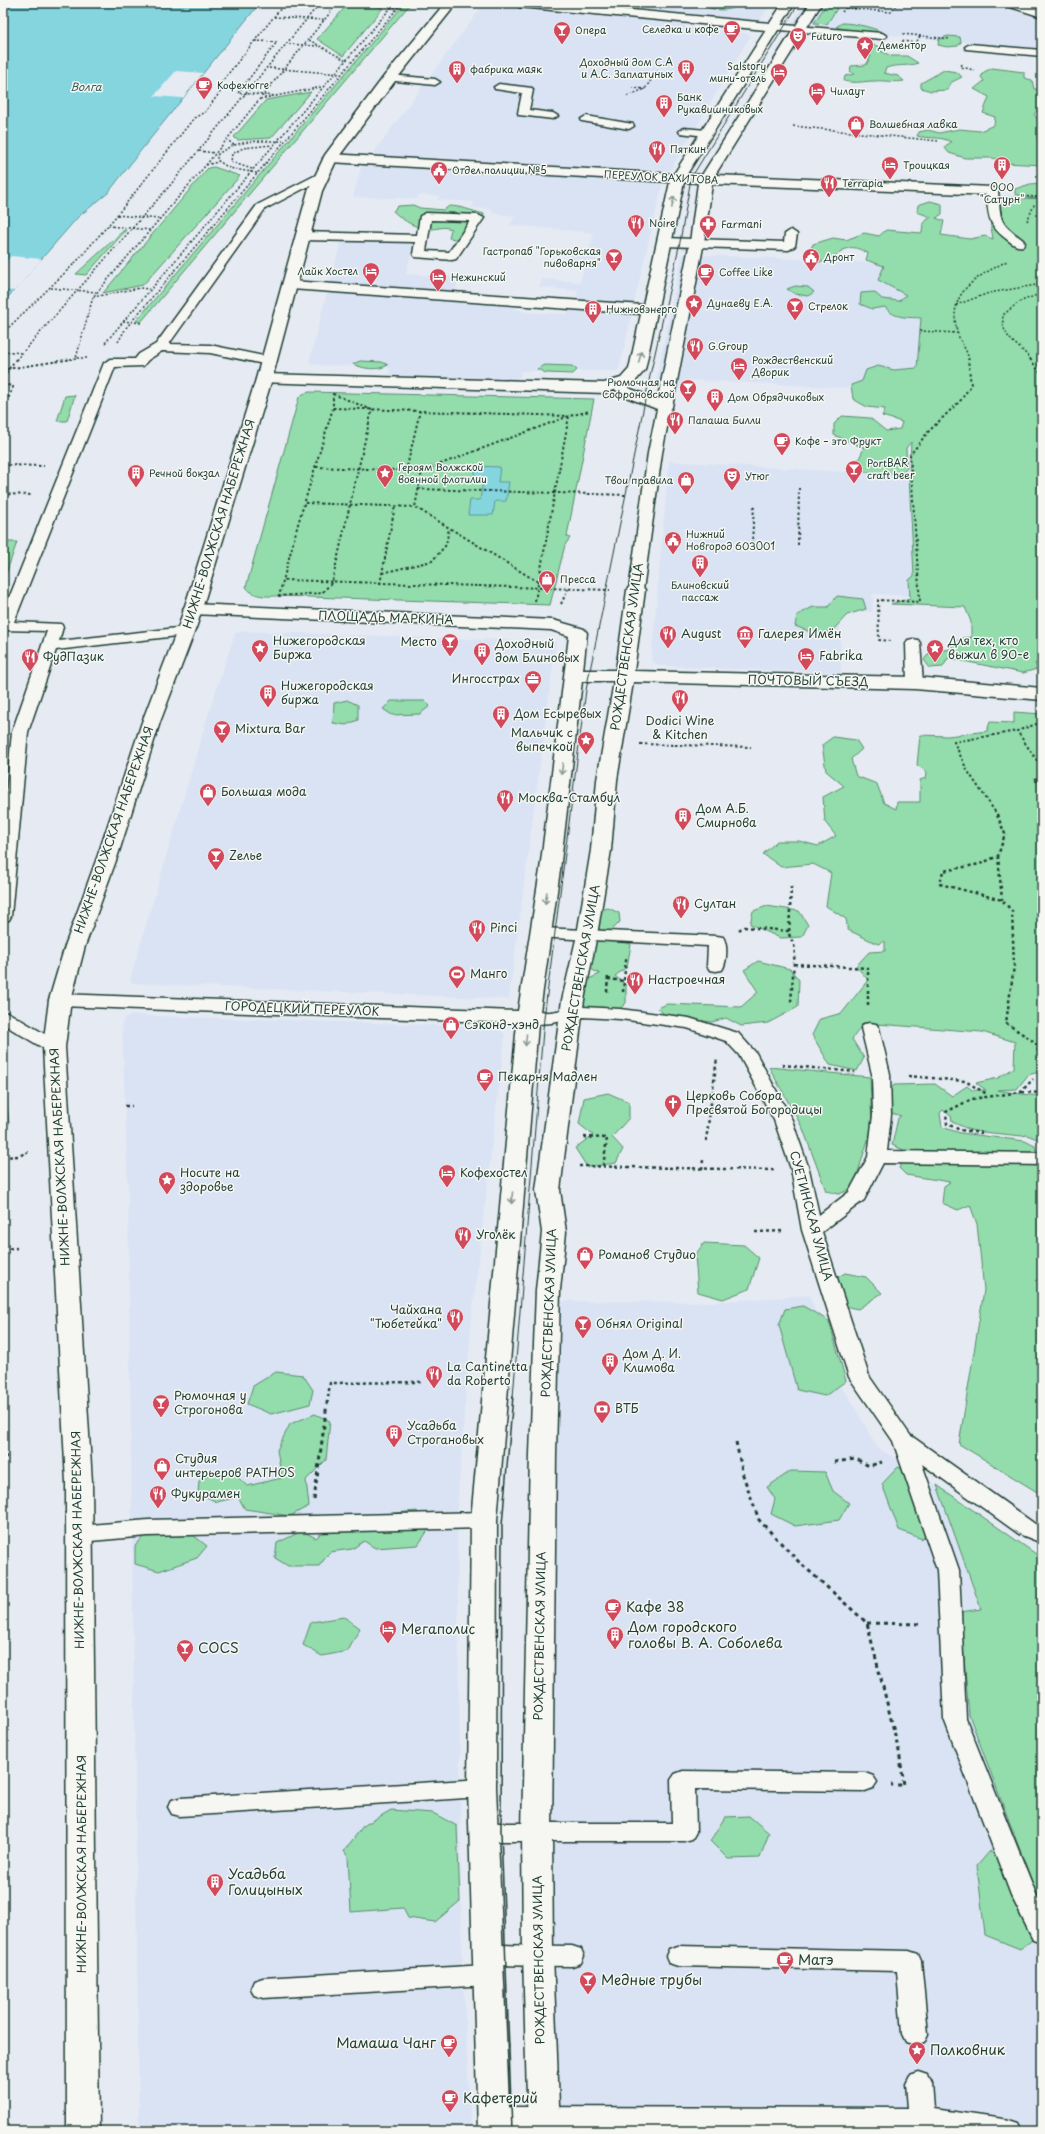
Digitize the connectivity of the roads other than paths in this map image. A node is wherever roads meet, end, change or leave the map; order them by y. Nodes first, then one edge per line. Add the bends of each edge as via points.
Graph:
1 (451, 3) edge
2 (519, 3) edge
3 (789, 3) edge
4 (816, 3) edge
5 (1011, 3) edge
6 (562, 5) edge
7 (1042, 13) edge
8 (773, 27) junction
9 (799, 28) junction
10 (882, 36) dead end
11 (970, 47) dead end
12 (1042, 53) edge
13 (390, 78) junction
14 (435, 82) dead end
15 (499, 87) dead end
16 (553, 116) dead end
17 (586, 119) dead end
18 (629, 126) dead end
19 (684, 131) dead end
20 (706, 133) junction
21 (330, 158) junction
22 (322, 175) junction
23 (678, 178) junction
24 (706, 179) junction
25 (992, 191) joint
26 (790, 234) dead end
27 (302, 236) junction
28 (422, 239) junction
29 (664, 242) junction
30 (697, 242) junction
31 (1019, 243) dead end
32 (291, 286) junction
33 (651, 310) junction
34 (160, 347) junction
35 (269, 361) junction
36 (264, 379) junction
37 (617, 385) junction
38 (664, 407) junction
39 (636, 590) joint
40 (192, 609) junction
41 (186, 631) junction
42 (913, 643) road end
43 (50, 646) junction
44 (573, 676) junction
45 (624, 676) junction
46 (915, 683) junction
47 (1042, 694) edge
48 (3, 916) edge
49 (541, 933) junction
50 (587, 935) junction
51 (716, 966) dead end
52 (60, 1000) junction
53 (571, 1014) junction
54 (3, 1017) edge
55 (536, 1018) junction
56 (869, 1020) road end
57 (54, 1047) junction
58 (877, 1157) junction
59 (1042, 1159) edge
60 (812, 1230) junction
61 (905, 1447) junction
62 (484, 1520) junction
63 (79, 1534) junction
64 (1042, 1535) edge
65 (865, 1782) dead end
66 (482, 1788) junction
67 (180, 1807) dead end
68 (483, 1832) junction
69 (537, 1832) junction
70 (1042, 1933) edge
71 (538, 1955) junction
72 (572, 1956) dead end
73 (678, 1956) dead end
74 (487, 1965) junction
75 (262, 1988) dead end
76 (915, 2034) dead end
77 (919, 2083) dead end
78 (922, 2119) junction
79 (543, 2125) edge
80 (494, 2126) edge
81 (83, 2131) edge
82 (1010, 2131) edge

1 - 13 street, НИЖНЕ-ВОЛЖСКАЯ НАБЕРЕЖНАЯ
2 - 6 street
3 - 8 street
4 - 9 street, РОЖДЕСТВЕНСКАЯ УЛИЦА
5 - 7 street
6 - 8 street
8 - 9 lane
8 - 20 street
9 - 10 lane
9 - 24 street, РОЖДЕСТВЕНСКАЯ УЛИЦА
11 - 12 lane
13 - 14 lane
13 - 21 street, НИЖНЕ-ВОЛЖСКАЯ НАБЕРЕЖНАЯ
15 - 16 lane via 528,90 523,113
17 - 18 lane
19 - 20 lane
20 - 23 street
21 - 22 street, НИЖНЕ-ВОЛЖСКАЯ НАБЕРЕЖНАЯ
21 - 23 street, ПЕРЕУЛОК ВАХИТОВА
22 - 27 street, НИЖНЕ-ВОЛЖСКАЯ НАБЕРЕЖНАЯ via 314,191
22 - 34 lane via 261,207
23 - 24 street, ПЕРЕУЛОК ВАХИТОВА
29 -> 23 street
24 - 25 street, ПЕРЕУЛОК ВАХИТОВА
24 - 30 street, РОЖДЕСТВЕНСКАЯ УЛИЦА
25 - 31 lane via 995,216 1000,229
26 - 30 lane via 789,246
27 - 28 lane
27 - 32 street, НИЖНЕ-ВОЛЖСКАЯ НАБЕРЕЖНАЯ
28 - 28 lane via 419,254 452,256 478,218 426,216
29 - 30 lane
29 - 33 street
30 - 38 street, РОЖДЕСТВЕНСКАЯ УЛИЦА
32 - 33 street
32 - 35 street, НИЖНЕ-ВОЛЖСКАЯ НАБЕРЕЖНАЯ
37 -> 33 street via 627,381 637,370
34 - 35 lane via 210,348
34 - 43 lane via 143,357 139,363 111,361 5,626 56,627
35 - 36 street, НИЖНЕ-ВОЛЖСКАЯ НАБЕРЕЖНАЯ
36 - 37 street via 605,388
36 - 40 street, НИЖНЕ-ВОЛЖСКАЯ НАБЕРЕЖНАЯ
37 - 38 lane via 626,392
38 - 39 lane, РОЖДЕСТВЕНСКАЯ УЛИЦА via 648,496
39 - 45 street, РОЖДЕСТВЕНСКАЯ УЛИЦА
40 - 41 street, НИЖНЕ-ВОЛЖСКАЯ НАБЕРЕЖНАЯ
40 - 44 street, ПЛОЩАДЬ МАРКИНА via 553,625 578,633
41 - 43 lane via 121,636
41 - 52 street, НИЖНЕ-ВОЛЖСКАЯ НАБЕРЕЖНАЯ via 151,722 108,855 75,946
42 - 46 lane
43 - 48 lane via 20,732
44 - 45 street, ПОЧТОВЫЙ СЪЕЗД
44 -> 49 street
45 - 46 street, ПОЧТОВЫЙ СЪЕЗД
45 - 50 street, РОЖДЕСТВЕНСКАЯ УЛИЦА via 607,780 601,850
46 - 47 street, ПОЧТОВЫЙ СЪЕЗД
49 - 50 lane
49 - 55 street
50 - 51 lane via 717,941
50 - 53 street, РОЖДЕСТВЕНСКАЯ УЛИЦА
52 - 55 street, ГОРОДЕЦКИЙ ПЕРЕУЛОК
52 - 57 street, НИЖНЕ-ВОЛЖСКАЯ НАБЕРЕЖНАЯ
53 - 55 lane, СУЕТИНСКАЯ УЛИЦА
53 - 60 lane, СУЕТИНСКАЯ УЛИЦА via 620,1014 689,1023 732,1037 747,1053 783,1120 800,1169
53 - 69 street, РОЖДЕСТВЕНСКАЯ УЛИЦА via 548,1190 554,1232 548,1290 543,1454
54 - 57 lane
55 -> 62 street
56 - 58 lane via 881,1074 882,1115
57 - 63 street, НИЖНЕ-ВОЛЖСКАЯ НАБЕРЕЖНАЯ via 80,1482
58 - 59 lane
58 - 60 lane via 857,1196
60 - 61 lane, СУЕТИНСКАЯ УЛИЦА via 859,1378
61 - 64 lane, СУЕТИНСКАЯ УЛИЦА via 1027,1529
61 - 70 lane via 948,1570 955,1719 1023,1895
62 - 63 lane via 148,1528
62 - 66 street
63 - 81 street, НИЖНЕ-ВОЛЖСКАЯ НАБЕРЕЖНАЯ
65 - 69 lane via 683,1780 684,1832
66 - 67 lane
66 - 68 street
68 - 69 lane
68 - 74 street
69 - 71 street, РОЖДЕСТВЕНСКАЯ УЛИЦА
71 - 72 lane
71 - 74 lane
71 - 79 street, РОЖДЕСТВЕНСКАЯ УЛИЦА
73 - 76 lane via 909,1961
74 - 75 lane
74 - 80 street
77 - 78 lane
78 - 79 lane
78 - 82 lane
79 - 80 lane via 511,2118

